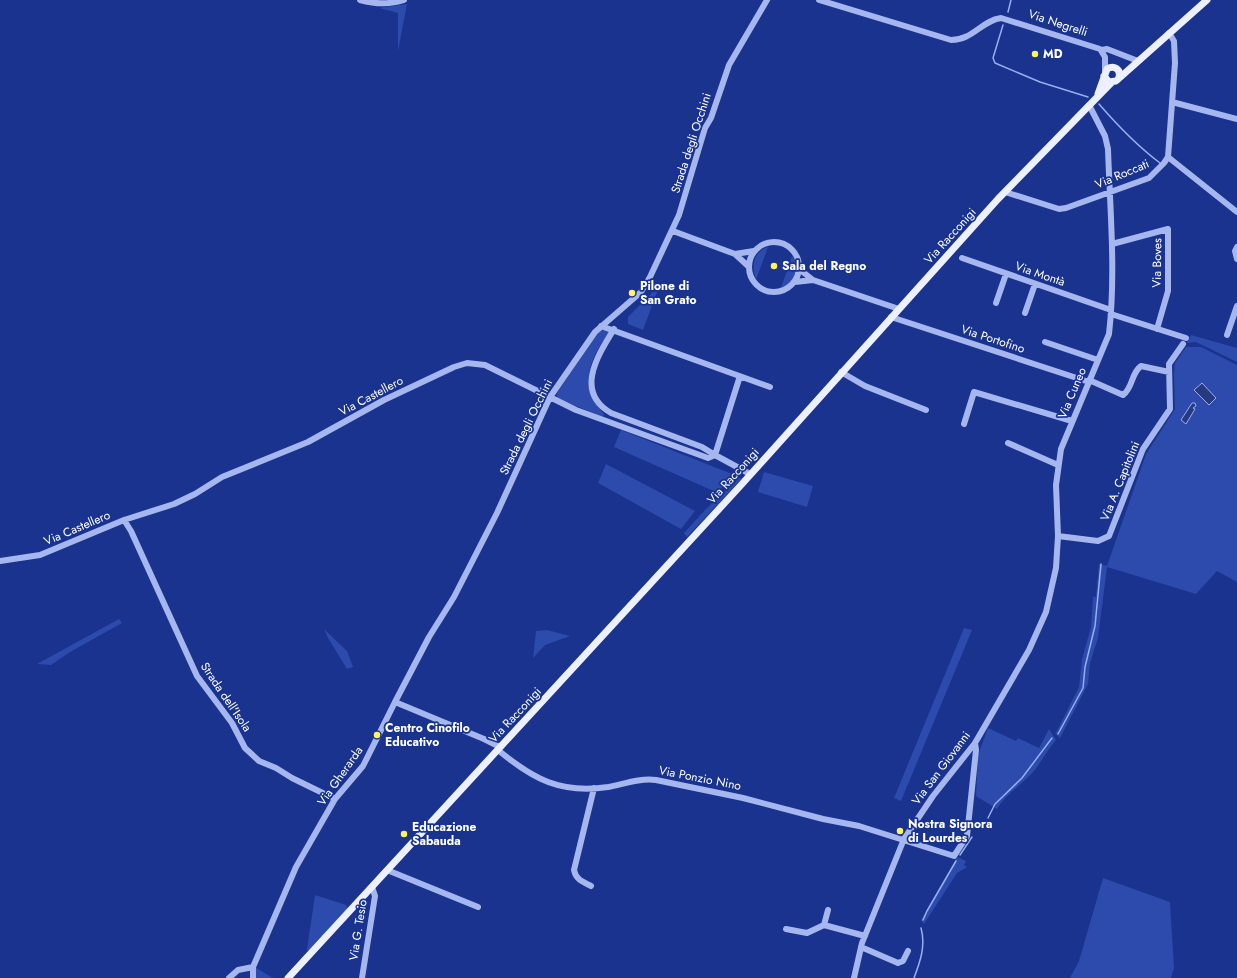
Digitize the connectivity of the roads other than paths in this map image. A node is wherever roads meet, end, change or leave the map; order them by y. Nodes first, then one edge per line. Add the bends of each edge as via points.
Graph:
1 (360, 0) edge
2 (404, 0) edge
3 (767, 0) edge
4 (819, 0) edge
5 (1207, 0) edge
6 (1169, 33) junction
7 (1102, 50) junction
8 (1104, 57) junction
9 (1136, 63) junction
10 (1115, 68) junction
11 (1105, 74) junction
12 (1119, 77) junction
13 (1112, 82) junction
14 (1096, 98) junction
15 (1172, 102) junction
16 (1089, 105) junction
17 (1237, 119) edge
18 (1168, 157) junction
19 (1005, 192) junction
20 (1110, 192) junction
21 (1237, 212) edge
22 (673, 231) junction
23 (1112, 244) junction
24 (1237, 247) edge
25 (754, 251) junction
26 (734, 254) junction
27 (962, 258) dead end
28 (1237, 259) edge
29 (748, 266) junction
30 (799, 269) junction
31 (1006, 274) junction
32 (813, 280) junction
33 (795, 282) junction
34 (1035, 284) junction
35 (996, 303) dead end
36 (1237, 306) edge
37 (899, 309) junction
38 (1111, 312) junction
39 (1025, 313) dead end
40 (891, 317) junction
41 (601, 326) junction
42 (614, 329) junction
43 (1157, 329) junction
44 (1227, 334) dead end
45 (1184, 341) joint
46 (1045, 342) dead end
47 (1098, 360) junction
48 (841, 372) junction
49 (1169, 372) junction
50 (740, 376) junction
51 (1089, 381) junction
52 (770, 387) dead end
53 (550, 398) junction
54 (926, 410) dead end
55 (1072, 421) junction
56 (964, 424) dead end
57 (1008, 443) dead end
58 (715, 455) junction
59 (1058, 465) junction
60 (750, 474) junction
61 (124, 520) junction
62 (1058, 536) junction
63 (0, 561) edge
64 (1009, 684) joint
65 (395, 702) junction
66 (975, 743) junction
67 (499, 749) junction
68 (594, 788) junction
69 (335, 799) junction
70 (904, 839) junction
71 (387, 870) junction
72 (591, 886) dead end
73 (372, 887) junction
74 (478, 907) dead end
75 (828, 910) dead end
76 (824, 925) junction
77 (786, 929) dead end
78 (864, 936) junction
79 (861, 947) junction
80 (908, 951) dead end
81 (253, 967) junction
82 (229, 978) edge
83 (253, 978) edge
84 (288, 978) edge
85 (362, 978) edge
86 (854, 978) edge

1 - 2 street via 375,4 397,3
3 - 22 street, Strada degli Occhini via 730,65 705,128
4 - 7 street, Via Negrelli via 946,39 965,38 991,20 1001,18
5 - 6 main road
6 - 9 main road
6 - 15 street via 1174,46
7 - 8 street
7 - 9 street, Via Negrelli via 1107,49
8 - 10 street
8 - 11 street
9 - 10 main road via 1123,69
9 - 12 main road
10 - 11 main road via 1109,67
10 - 12 main road via 1120,72
11 - 13 main road via 1107,80
11 - 14 main road, Via Racconigi
12 - 13 main road
13 - 14 main road, Via Racconigi
14 - 16 main road, Via Racconigi
15 - 17 street
15 - 18 street
16 - 19 main road, Via Racconigi
16 - 20 street, Via Cuneo via 1106,136
18 - 20 street, Via Roccati via 1161,168 1149,178
18 - 21 street
19 - 20 street, Via Roccati via 1059,209
19 - 37 main road, Via Racconigi
20 - 23 street, Via Cuneo
22 - 26 street
22 - 41 street, Strada degli Occhini via 642,292
23 - 38 street, Via Cuneo
23 - 43 street, Via Boves via 1168,229 1168,291
24 - 28 street
25 - 26 street
25 - 29 street
25 - 30 street via 765,243 780,243 796,255
26 - 29 street
27 - 31 street, Via Montà
29 - 33 street via 752,282 766,292 782,292
30 - 32 street
30 - 33 street
31 - 34 street, Via Montà
31 - 35 street
32 - 33 street
32 - 37 street
34 - 38 street, Via Montà
34 - 39 street
36 - 44 street
37 - 40 main road, Via Racconigi
38 - 43 street, Via Montà
38 - 47 street, Via Cuneo via 1109,334
40 - 48 main road, Via Racconigi
40 - 51 street, Via Portofino
41 - 42 street
41 - 53 street, Strada degli Occhini
42 - 50 street
42 - 58 street via 599,353 592,372 592,386 601,404 611,413 702,447
43 - 45 street, Via Montà
45 - 49 street, Via A. Capitolini via 1172,358
46 - 47 street
47 - 51 street, Via Cuneo
48 - 54 street via 865,386
48 - 60 main road, Via Racconigi
49 - 51 street, Via Portofino via 1141,366 1123,395
49 - 62 street, Via A. Capitolini via 1170,410 1143,449 1109,536 1098,541
50 - 52 street
50 - 58 street
51 - 55 street, Via Cuneo
53 - 58 street, Via Castellero via 623,428 702,456 708,458
53 - 61 street, Via Castellero via 485,365 460,365 384,400 308,442 234,472 174,504
53 - 65 street, Strada degli Occhini via 498,513
55 - 56 street via 974,392
55 - 59 street, Via Cuneo
57 - 59 street
58 - 60 street, Via Castellero
59 - 62 street, Via Cuneo
60 - 67 main road, Via Racconigi
61 - 63 street, Via Castellero via 40,555
61 - 69 street, Strada dell'Isola via 197,676 232,723 246,748 259,761
62 - 64 street, Via Cuneo via 1056,568 1046,612 1035,638
64 - 66 street, Via San Giovanni
65 - 67 street via 484,739
65 - 69 street, Via Gherarda via 363,766
66 - 70 street, Via San Giovanni via 933,796
66 - 70 street, Via Ponzio Nino via 967,836 957,853 954,856
67 - 68 street, Via Ponzio Nino via 522,769 542,781
67 - 71 main road, Via Racconigi
68 - 70 street, Via Ponzio Nino via 643,779 656,780 743,798
68 - 72 street via 574,870 579,880
69 - 81 street, Via Gherarda via 296,867
70 - 78 street, Via San Giovanni
71 - 73 main road, Via Racconigi
71 - 74 street
73 - 84 main road, Via Racconigi
73 - 85 street, Via G. Tesio via 375,896
75 - 76 street
76 - 77 street via 807,933
76 - 78 street
78 - 79 street, Via San Giovanni
79 - 80 street via 898,963 903,961
79 - 86 street, Via San Giovanni
81 - 82 street via 238,970
81 - 83 street

